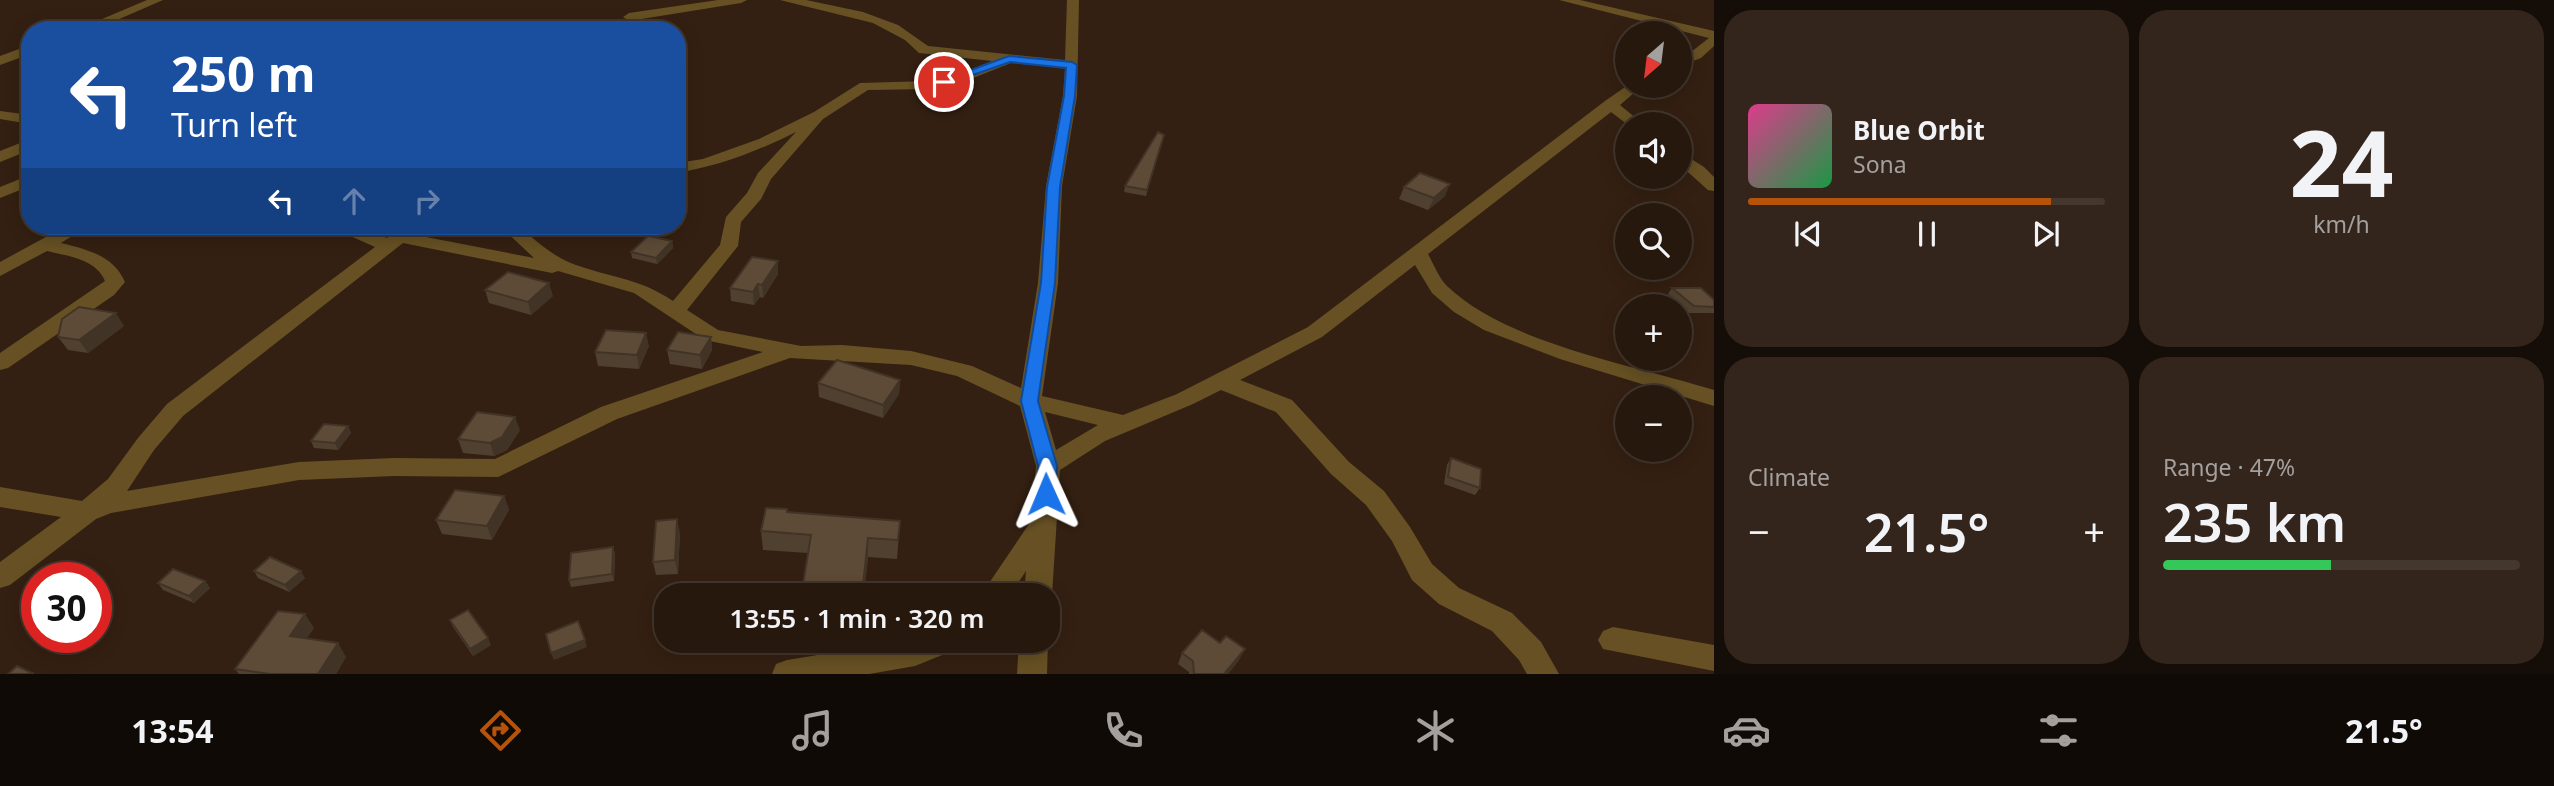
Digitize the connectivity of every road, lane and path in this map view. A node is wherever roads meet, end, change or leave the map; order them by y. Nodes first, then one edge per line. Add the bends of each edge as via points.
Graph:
1 (157, 0) edge
2 (651, 0) edge
3 (741, 0) edge
4 (786, 0) edge
5 (1073, 0) edge
6 (1566, 0) edge
7 (629, 17) junction
8 (104, 21) edge
9 (626, 21) edge
10 (1714, 38) edge
11 (21, 53) edge
12 (1692, 57) edge
13 (1009, 59) junction
14 (0, 61) edge
15 (1072, 65) junction
16 (1619, 98) edge
17 (1611, 104) junction
18 (1621, 112) edge
19 (0, 115) edge
20 (819, 115) junction
21 (21, 118) edge
22 (21, 148) edge
23 (0, 157) edge
24 (686, 166) edge
25 (1692, 166) edge
26 (21, 184) edge
27 (1714, 186) edge
28 (0, 194) edge
29 (62, 235) edge
30 (518, 235) edge
31 (401, 237) edge
32 (44, 245) junction
33 (1417, 252) junction
34 (0, 270) edge
35 (573, 271) junction
36 (675, 311) junction
37 (788, 351) junction
38 (0, 363) edge
39 (1222, 382) junction
40 (1714, 398) edge
41 (1030, 401) junction
42 (1122, 424) junction
43 (1048, 466) junction
44 (0, 497) edge
45 (87, 512) junction
46 (1045, 522) junction
47 (0, 577) edge
48 (1003, 583) edge
49 (1039, 583) edge
50 (1613, 640) dead end
51 (915, 653) edge
52 (1033, 653) edge
53 (1714, 659) edge
54 (787, 674) edge
55 (1032, 674) edge
56 (1544, 674) edge

1 - 8 street
2 - 7 street
3 - 7 street
4 - 13 street via 876,19 910,36 924,50
5 - 15 street
6 - 10 street
7 - 9 street
10 - 12 street
11 - 14 street
13 - 15 street
13 - 20 street via 930,85 865,86
15 - 41 street
16 - 17 street
17 - 18 street
17 - 33 street
19 - 21 street
20 - 24 street via 764,142
20 - 36 street via 764,177 732,221 729,246
22 - 23 street
25 - 27 street
26 - 28 street
29 - 32 street
30 - 35 street via 533,249
31 - 35 street
31 - 45 street via 176,410 117,486
32 - 34 street
32 - 38 street via 101,261 115,282
33 - 39 street via 1315,332
33 - 40 street via 1439,289 1485,321 1547,346
35 - 36 street via 629,284
36 - 37 street via 712,335
37 - 41 street via 911,358 964,371
37 - 45 street via 620,408 498,468 299,471 109,504
39 - 42 street
39 - 56 street via 1284,406 1340,468 1376,499 1422,572 1449,596 1502,622 1530,651
41 - 42 street
41 - 43 street
42 - 43 street
43 - 46 street
44 - 45 street
45 - 47 street
46 - 48 street
46 - 49 street
50 - 53 street
51 - 54 street
52 - 55 street

